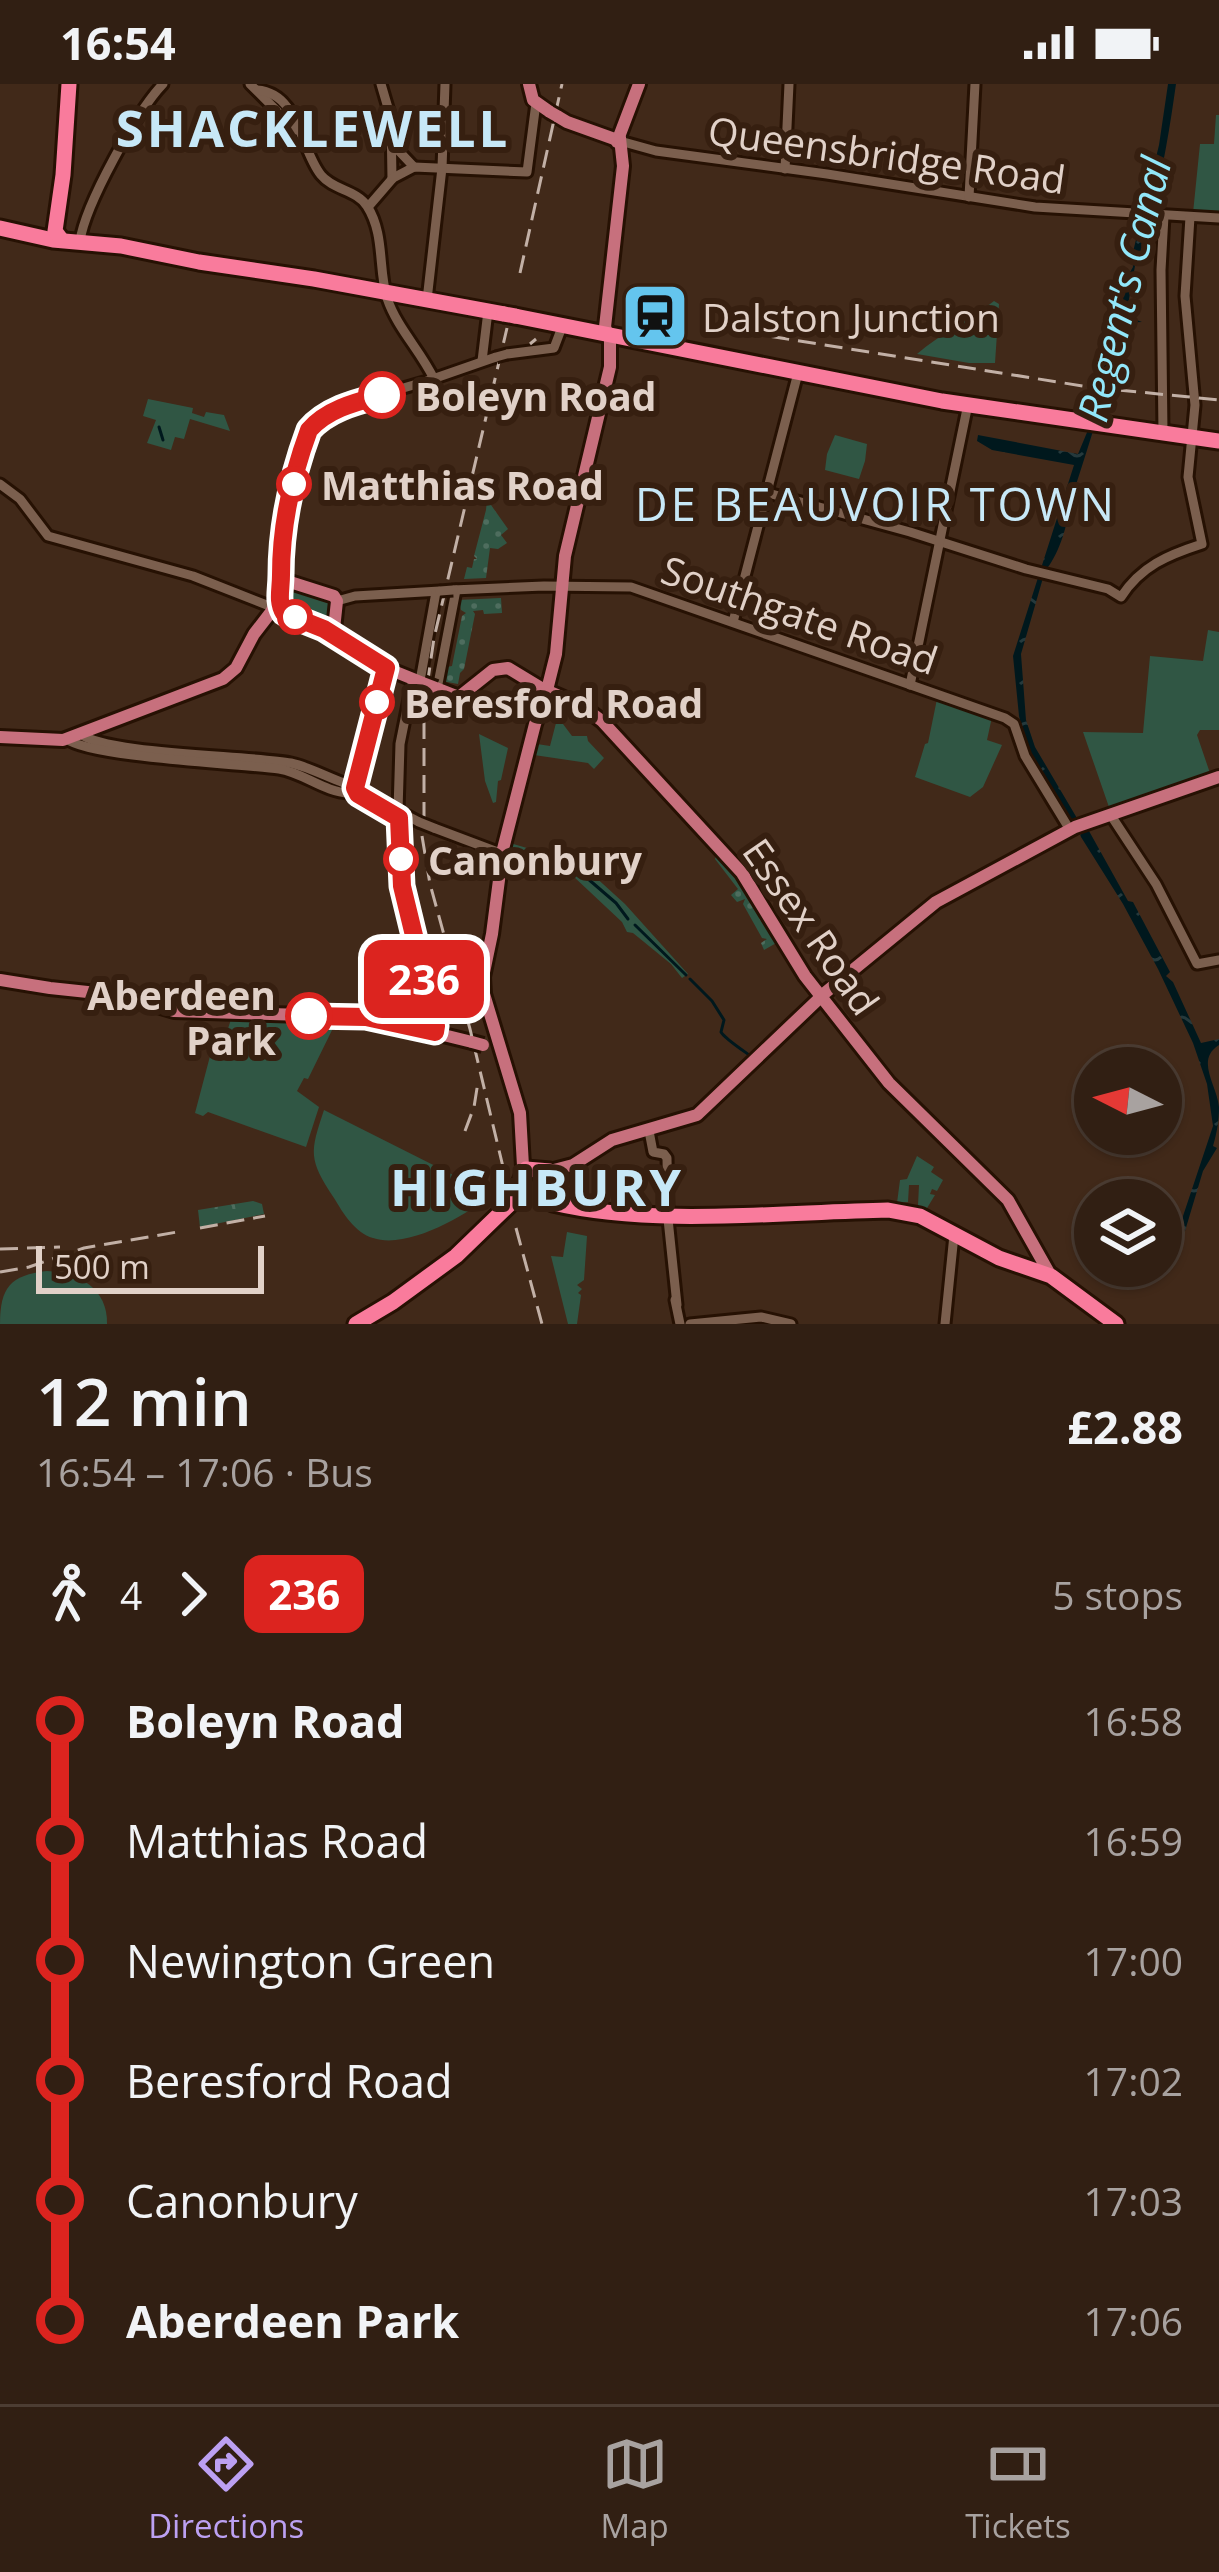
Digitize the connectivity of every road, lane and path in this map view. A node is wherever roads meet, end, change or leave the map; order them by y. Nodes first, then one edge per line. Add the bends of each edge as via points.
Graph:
1 (69, 84) edge
2 (163, 84) edge
3 (381, 84) edge
4 (445, 84) edge
5 (529, 84) edge
6 (639, 84) edge
7 (788, 84) edge
8 (975, 84) edge
9 (258, 90) edge
10 (536, 103) junction
11 (393, 141) junction
12 (620, 145) junction
13 (414, 167) junction
14 (442, 168) junction
15 (784, 169) junction
16 (392, 179) junction
17 (969, 197) junction
18 (368, 207) junction
19 (1162, 216) junction
20 (1190, 218) junction
21 (1219, 218) edge
22 (0, 228) edge
23 (54, 237) junction
24 (80, 241) junction
25 (386, 292) junction
26 (427, 300) junction
27 (502, 313) junction
28 (562, 327) junction
29 (607, 332) junction
30 (482, 362) junction
31 (798, 373) junction
32 (434, 379) junction
33 (965, 408) junction
34 (1162, 432) junction
35 (1191, 436) junction
36 (1219, 441) edge
37 (0, 484) edge
38 (772, 495) junction
39 (939, 541) junction
40 (560, 586) junction
41 (446, 591) junction
42 (334, 597) junction
43 (280, 600) junction
44 (733, 622) junction
45 (332, 630) junction
46 (426, 684) junction
47 (910, 685) junction
48 (550, 695) junction
49 (73, 736) junction
50 (0, 737) edge
51 (1219, 777) edge
52 (399, 814) junction
53 (1110, 814) junction
54 (1076, 827) junction
55 (503, 853) junction
56 (1219, 960) edge
57 (0, 980) edge
58 (821, 996) junction
59 (437, 1029) junction
60 (491, 1048) junction
61 (649, 1131) junction
62 (529, 1172) junction
63 (668, 1215) junction
64 (954, 1234) junction
65 (1047, 1277) junction
66 (356, 1324) edge
67 (680, 1324) edge
68 (690, 1324) edge
69 (791, 1324) edge
70 (945, 1324) edge
71 (1114, 1324) edge

1 - 23 highway
2 - 24 street via 117,155
3 - 11 street
4 - 14 street
5 - 10 main road
6 - 12 main road
7 - 15 street
8 - 17 street
9 - 18 street via 292,121 325,179
10 - 12 main road
10 - 14 street via 528,171
11 - 13 street
11 - 16 street
12 - 15 street, Queensbridge Road
12 - 29 main road
13 - 14 street
13 - 16 street
14 - 26 street
15 - 17 street, Queensbridge Road
16 - 18 street
17 - 19 street, Queensbridge Road
18 - 25 street
19 - 20 street, Queensbridge Road
19 - 34 street
20 - 21 street, Queensbridge Road
20 - 35 street
22 - 23 highway
23 - 24 highway
24 - 25 highway
25 - 26 highway
25 - 32 street
26 - 27 highway
27 - 28 highway
27 - 30 street
28 - 29 highway
28 - 30 street via 554,348
29 - 31 highway
29 - 40 main road via 609,372
30 - 32 street
31 - 33 highway
31 - 38 street
32 - 43 street via 317,422 306,438 280,547
33 - 34 highway
33 - 39 street
34 - 35 highway
35 - 36 highway
35 - 39 street via 1188,477 1202,544 1147,567 1121,597
37 - 43 street via 48,536
38 - 39 street
38 - 44 street
39 - 47 street
40 - 41 street, Southgate Road
40 - 44 street, Southgate Road via 631,587
40 - 48 main road
41 - 42 street, Southgate Road
41 - 46 street
41 - 46 street
42 - 43 main road
42 - 45 main road
43 - 45 main road
43 - 49 main road via 224,679
44 - 47 street, Southgate Road
45 - 46 main road via 386,668
46 - 48 main road, Essex Road via 459,697 505,668
46 - 52 street via 400,744
47 - 54 street, Southgate Road via 1014,724 1025,756
48 - 55 main road via 535,723
48 - 58 main road, Essex Road via 602,721 720,847
49 - 50 main road
49 - 52 street via 73,744 287,771
51 - 53 main road
52 - 55 street, bridge
52 - 59 street via 402,886
53 - 54 main road
53 - 56 street via 1197,964
54 - 58 main road via 936,902
55 - 60 main road via 482,983
57 - 59 main road via 182,1012 366,1017
58 - 61 main road via 697,1115
58 - 65 main road, Essex Road via 904,1100 1016,1212
59 - 60 main road
60 - 62 main road via 522,1125
61 - 62 main road via 610,1141 573,1165
61 - 63 street via 653,1152 666,1156
62 - 63 highway via 554,1204
62 - 66 highway via 516,1196 450,1261
63 - 64 highway via 893,1210
63 - 67 street
64 - 65 highway
64 - 70 street
65 - 71 highway
68 - 69 street via 757,1317

